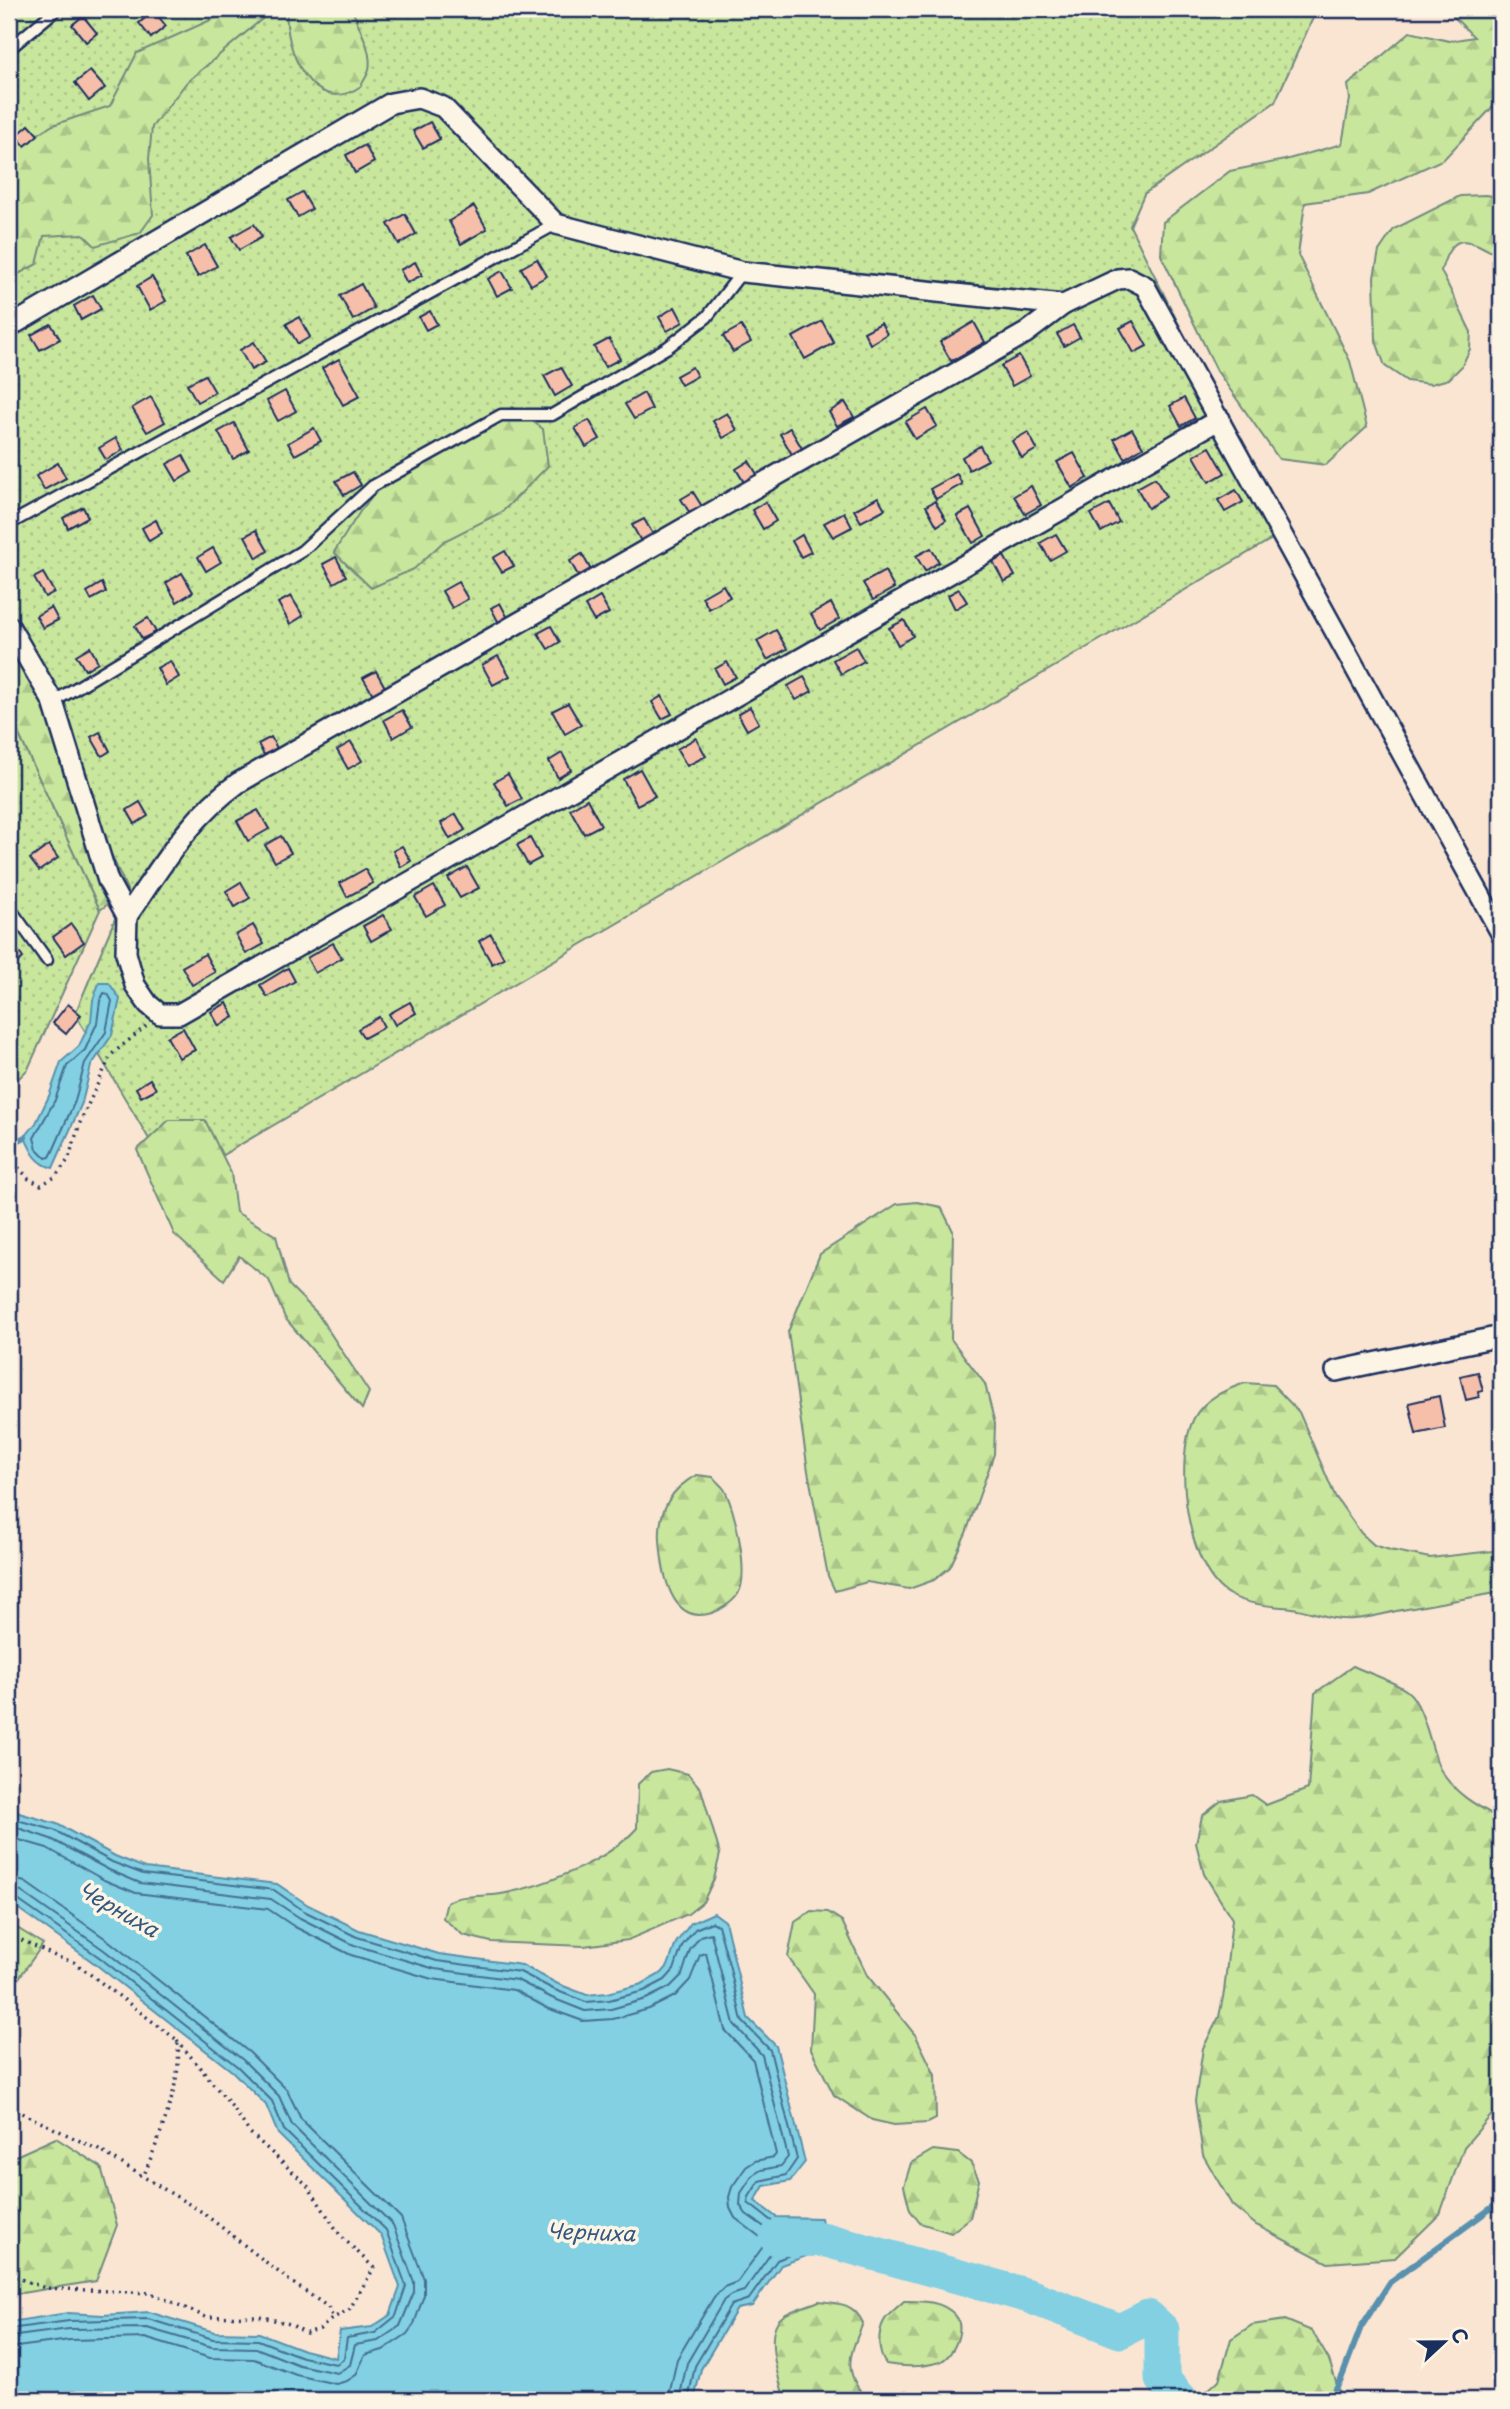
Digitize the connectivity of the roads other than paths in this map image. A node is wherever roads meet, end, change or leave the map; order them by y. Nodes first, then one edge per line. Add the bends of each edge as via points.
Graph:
1 (57, 9) edge
2 (9, 49) edge
3 (556, 224) junction
4 (743, 272) junction
5 (1063, 305) junction
6 (9, 327) edge
7 (1220, 419) junction
8 (9, 524) edge
9 (9, 626) edge
10 (53, 702) junction
11 (9, 908) edge
12 (127, 916) junction
13 (1501, 933) edge
14 (47, 960) dead end
15 (1501, 1336) edge
16 (1336, 1371) dead end

1 - 2 lane
3 - 4 street
3 - 6 street via 443,107 419,98 403,99
3 - 8 lane
4 - 5 street
4 - 10 lane via 707,317 668,347 552,415 501,415 373,486 302,551
5 - 7 street via 1118,279 1139,281
5 - 12 street via 1026,333 238,783 193,822
7 - 12 street via 179,1014 160,1014 135,985 125,953
7 - 13 street
9 - 10 street
10 - 12 street via 108,881
11 - 14 lane
15 - 16 street

